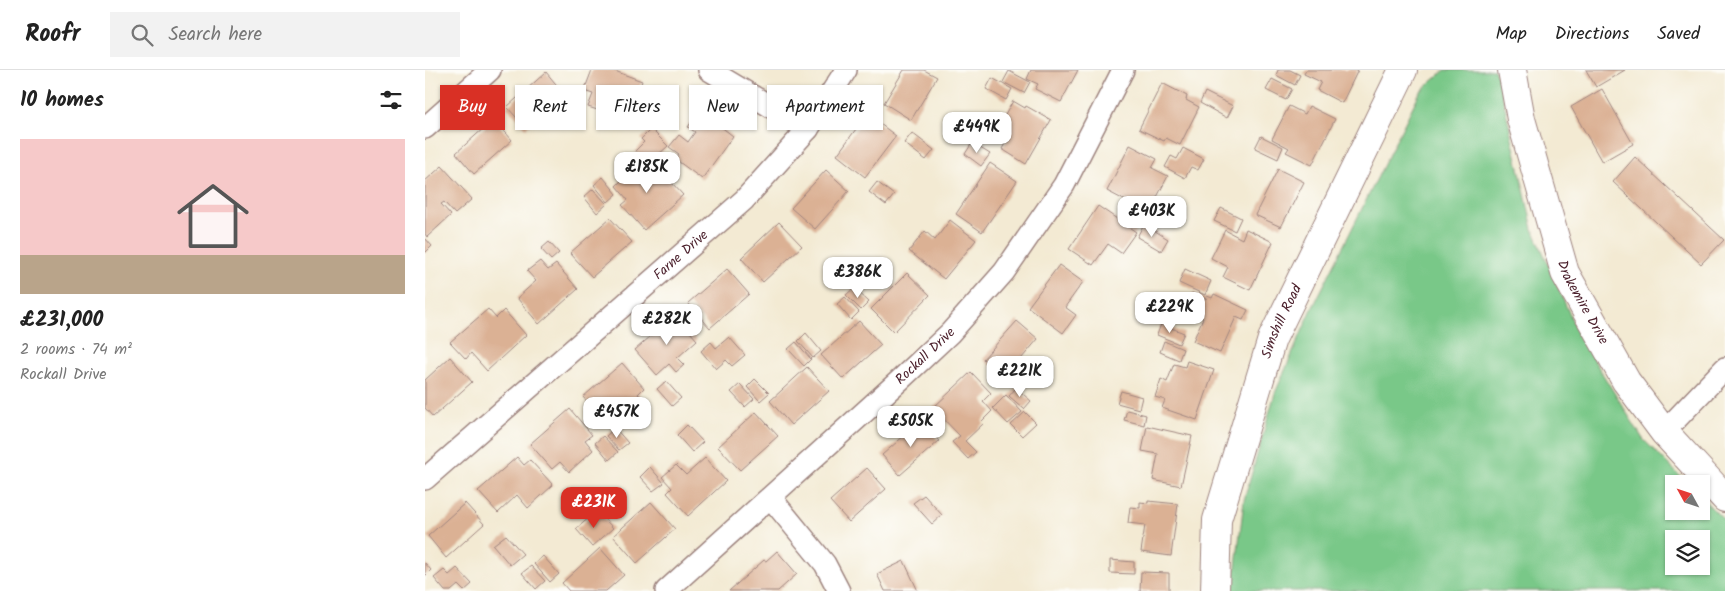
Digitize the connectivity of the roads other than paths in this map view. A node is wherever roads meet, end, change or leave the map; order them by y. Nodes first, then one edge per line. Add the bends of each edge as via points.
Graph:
1 (490, 70) edge
2 (709, 70) edge
3 (846, 70) edge
4 (1123, 70) edge
5 (1403, 70) edge
6 (1512, 70) edge
7 (836, 85) edge
8 (767, 104) edge
9 (425, 128) edge
10 (806, 130) edge
11 (1725, 368) edge
12 (1664, 432) junction
13 (425, 479) edge
14 (771, 498) junction
15 (1725, 498) edge
16 (666, 591) edge
17 (839, 591) edge
18 (1215, 591) edge

1 - 9 street
2 - 8 street
3 - 7 street, Farne Drive
4 - 14 street, Rockall Drive via 1064,185 1004,272 950,333
5 - 18 street, Simshill Road via 1272,339 1217,520
6 - 12 street, Drakemire Drive via 1521,119 1565,273 1626,381
10 - 13 street, Farne Drive via 744,200
11 - 12 street
12 - 15 street, Drakemire Drive
14 - 16 street, Rockall Drive
14 - 17 street via 825,564

